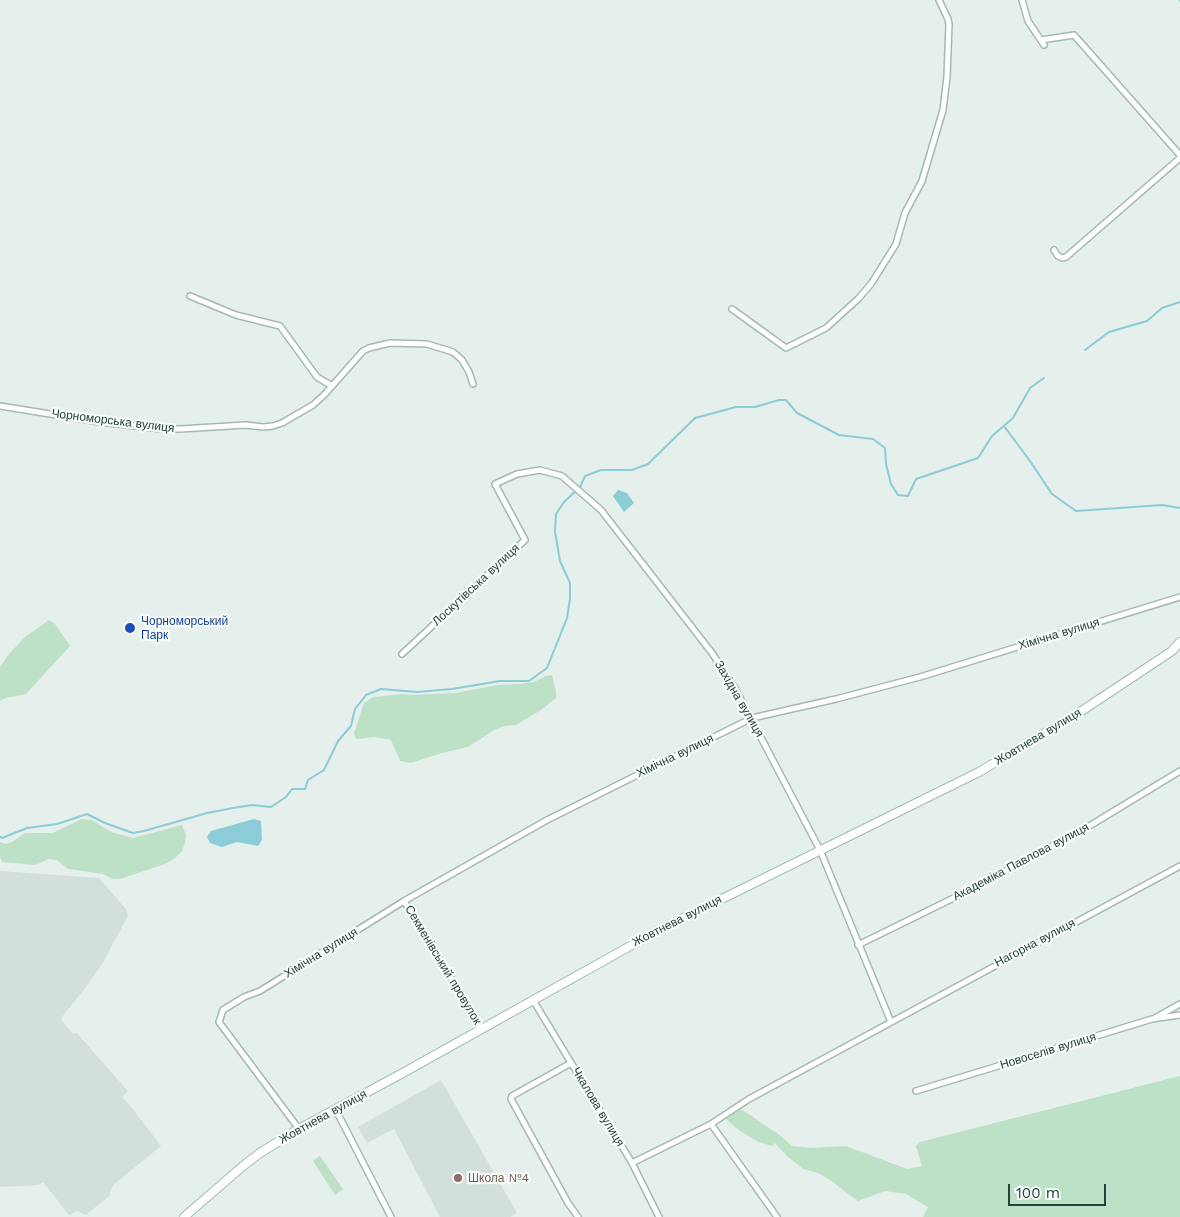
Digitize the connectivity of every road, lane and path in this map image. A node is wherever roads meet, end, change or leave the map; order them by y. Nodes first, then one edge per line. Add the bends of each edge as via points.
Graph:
1 (939, 0) edge
2 (1022, 0) edge
3 (1180, 156) edge
4 (1054, 250) dead end
5 (190, 296) dead end
6 (732, 309) dead end
7 (472, 384) dead end
8 (332, 386) junction
9 (0, 406) edge
10 (495, 484) joint
11 (1180, 596) edge
12 (1180, 642) edge
13 (402, 654) dead end
14 (752, 718) junction
15 (1180, 771) edge
16 (820, 850) junction
17 (1180, 866) edge
18 (404, 900) junction
19 (858, 945) junction
20 (533, 1000) junction
21 (1180, 1004) edge
22 (1180, 1015) edge
23 (1152, 1019) junction
24 (891, 1022) junction
25 (482, 1029) junction
26 (571, 1062) junction
27 (916, 1091) dead end
28 (330, 1112) junction
29 (711, 1124) junction
30 (299, 1129) junction
31 (632, 1163) junction
32 (184, 1217) edge
33 (391, 1217) edge
34 (578, 1217) edge
35 (659, 1217) edge
36 (776, 1217) edge

1 - 6 street via 949,24 943,110 922,181 905,213 896,244 871,284 826,328 786,348
2 - 3 street via 1028,21 1043,43 1074,35
3 - 4 street via 1066,257 1058,256
5 - 8 street via 236,315 280,326 317,377
7 - 8 street, Чорноморська вулиця via 462,360 453,352 427,344 390,343 364,351
8 - 9 street, Чорноморська вулиця via 313,404 282,423 263,427 162,428
10 - 13 street, Лоскутівська вулиця via 525,540
10 - 14 street, Західна вулиця via 516,474 540,470 562,476 601,510 712,653
11 - 14 street, Хімічна вулиця via 920,677
12 - 16 main road, Жовтнева вулиця via 1172,651 1080,712 979,772
14 - 16 street, Західна вулиця
14 - 18 street, Хімічна вулиця via 546,820
15 - 19 street, Академіка Павлова вулиця via 1091,825
16 - 19 street, Західна вулиця
16 - 20 main road, Жовтнева вулиця via 665,927
17 - 24 street, Нагорна вулиця
18 - 25 street, Секменівський провулок
18 - 30 street, Хімічна вулиця via 260,992 244,997 224,1010 219,1022
19 - 24 street, Західна вулиця
20 - 25 main road, Жовтнева вулиця
20 - 26 street, Чкалова вулиця
21 - 23 street
22 - 23 street, Новоселів вулиця
23 - 27 street, Новоселів вулиця
24 - 29 street, Нагорна вулиця via 749,1099
25 - 28 main road, Жовтнева вулиця
26 - 31 street, Чкалова вулиця
26 - 34 street via 511,1099
28 - 30 main road, Жовтнева вулиця
28 - 33 street via 338,1114
29 - 31 street, Нагорна вулиця
29 - 36 street
30 - 32 main road, Жовтнева вулиця via 243,1166
31 - 35 street, Чкалова вулиця

